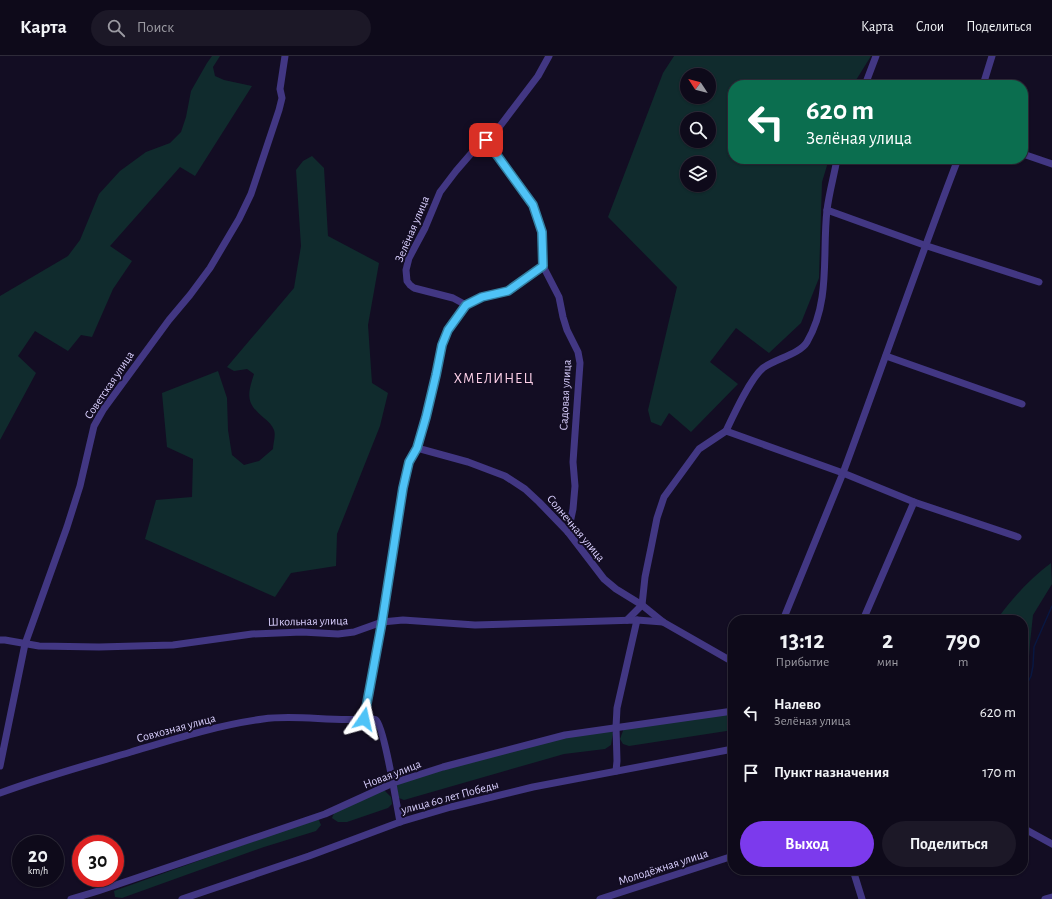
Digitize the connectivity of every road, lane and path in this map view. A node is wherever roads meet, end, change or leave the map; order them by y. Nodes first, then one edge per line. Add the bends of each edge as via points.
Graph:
1 (285, 56) edge
2 (549, 56) edge
3 (876, 56) edge
4 (992, 56) edge
5 (867, 80) edge
6 (985, 80) edge
7 (486, 140) junction
8 (1028, 156) edge
9 (836, 164) edge
10 (956, 164) edge
11 (1052, 164) edge
12 (827, 210) junction
13 (924, 245) junction
14 (543, 266) junction
15 (1039, 282) dead end
16 (466, 305) junction
17 (886, 356) junction
18 (1022, 404) dead end
19 (726, 431) junction
20 (417, 448) junction
21 (843, 473) junction
22 (914, 502) junction
23 (568, 532) junction
24 (1018, 537) dead end
25 (642, 605) junction
26 (785, 615) edge
27 (865, 615) edge
28 (627, 620) junction
29 (637, 620) junction
30 (382, 622) junction
31 (663, 622) junction
32 (0, 640) edge
33 (25, 644) junction
34 (728, 659) edge
35 (728, 712) edge
36 (364, 719) junction
37 (616, 727) junction
38 (728, 750) edge
39 (0, 766) edge
40 (616, 771) junction
41 (393, 783) junction
42 (0, 793) edge
43 (400, 822) junction
44 (1028, 831) edge
45 (1052, 844) edge
46 (728, 858) edge
47 (855, 875) edge
48 (1052, 897) edge
49 (71, 899) edge
50 (182, 899) edge
51 (600, 899) edge
52 (862, 899) edge
53 (1046, 899) edge

1 - 33 street, Советская улица via 279,110 251,194 239,219 210,268 169,320 94,426 80,486
2 - 7 street, Зелёная улица via 526,94
3 - 5 street
4 - 6 street
7 - 14 street via 533,205 542,232
7 - 16 street, Зелёная улица via 475,149 440,192 409,258 406,270 407,281 414,288 453,298
8 - 11 street
9 - 12 street
10 - 13 street
12 - 13 street
12 - 19 street via 824,286 817,321 806,343 764,368 756,376
13 - 15 street
13 - 17 street
14 - 16 street via 508,291 482,297
14 - 23 street, Садовая улица via 559,297 567,330 578,352 580,363 573,462 575,486
16 - 20 street via 448,330 442,345
17 - 18 street
17 - 21 street
19 - 21 street
19 - 25 street via 699,449 664,497 645,577
20 - 23 street, Солнечная улица via 468,462 505,476 525,489
20 - 30 street via 409,462 403,488
21 - 22 street
21 - 26 street
22 - 24 street
22 - 27 street
23 - 25 street, Солнечная улица via 604,579
25 - 28 street
25 - 31 street, Солнечная улица
28 - 29 street, Школьная улица
28 - 30 street, Школьная улица via 476,625 402,620
29 - 31 street, Школьная улица
29 - 37 street
30 - 33 street, Школьная улица via 354,632 338,634 252,634 173,645 99,647
30 - 36 street
31 - 34 street, Солнечная улица
32 - 33 street, Школьная улица
33 - 39 street, Советская улица
35 - 37 street, Новая улица
36 - 41 street via 372,719 378,723
36 - 42 street, Совхозная улица via 265,718 173,739
37 - 40 street
37 - 41 street, Новая улица via 565,735 442,767
38 - 40 street, улица 60 лет Победы
40 - 43 street, улица 60 лет Победы via 533,787
41 - 43 street
41 - 49 street, Новая улица via 325,814
43 - 50 street, улица 60 лет Победы
44 - 45 street
46 - 51 street, Молодёжная улица
47 - 52 street
48 - 53 street

